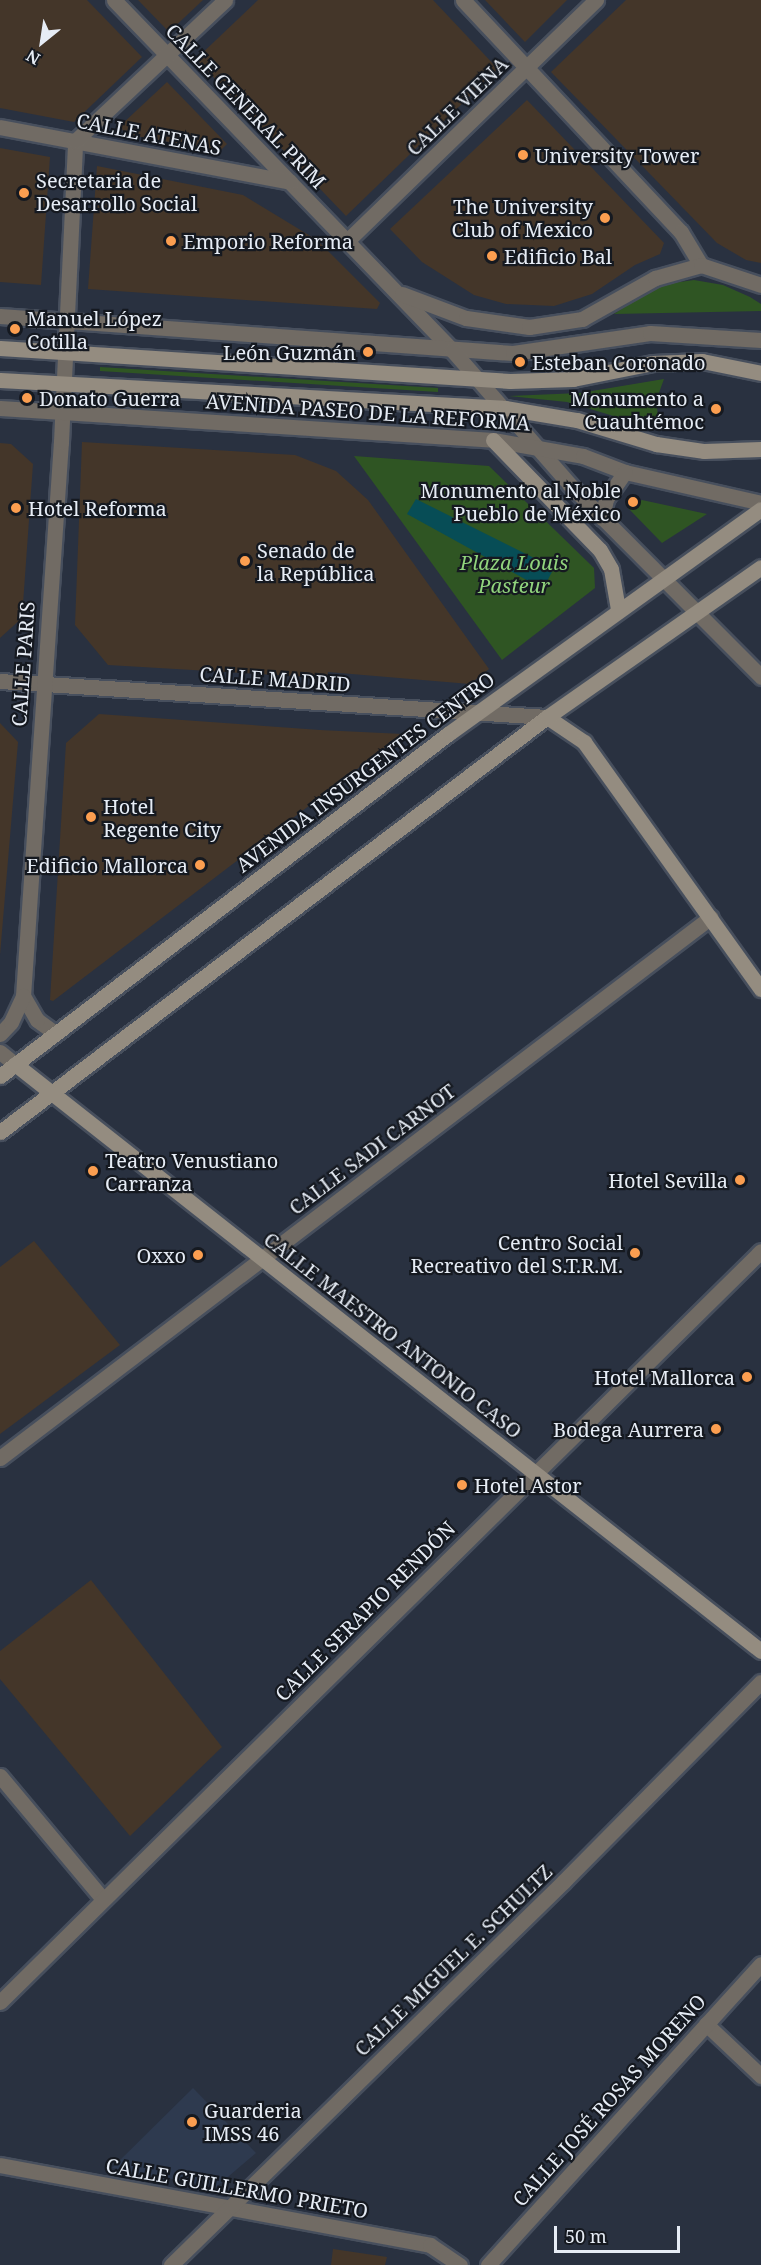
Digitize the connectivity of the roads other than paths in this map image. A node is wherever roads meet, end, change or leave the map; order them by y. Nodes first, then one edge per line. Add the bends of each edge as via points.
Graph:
1 (114, 0) edge
2 (225, 0) edge
3 (463, 0) edge
4 (596, 0) edge
5 (167, 55) junction
6 (526, 67) junction
7 (0, 127) edge
8 (75, 141) junction
9 (290, 182) junction
10 (347, 241) junction
11 (701, 265) junction
12 (761, 285) edge
13 (397, 292) junction
14 (0, 316) edge
15 (65, 320) junction
16 (761, 340) edge
17 (0, 348) edge
18 (452, 350) junction
19 (64, 352) junction
20 (761, 373) edge
21 (0, 380) edge
22 (480, 380) junction
23 (63, 384) junction
24 (0, 408) edge
25 (505, 408) junction
26 (62, 412) junction
27 (493, 440) junction
28 (536, 446) junction
29 (761, 449) edge
30 (625, 472) junction
31 (761, 503) edge
32 (761, 508) edge
33 (602, 518) junction
34 (761, 567) edge
35 (661, 578) junction
36 (618, 609) junction
37 (697, 610) junction
38 (761, 677) edge
39 (0, 681) edge
40 (42, 684) junction
41 (476, 714) junction
42 (547, 717) junction
43 (711, 917) junction
44 (761, 989) edge
45 (23, 996) junction
46 (55, 1033) junction
47 (0, 1034) edge
48 (0, 1052) edge
49 (15, 1064) junction
50 (0, 1076) edge
51 (51, 1093) junction
52 (0, 1132) edge
53 (761, 1251) edge
54 (261, 1260) junction
55 (0, 1458) edge
56 (536, 1472) junction
57 (761, 1651) edge
58 (761, 1682) edge
59 (0, 1776) edge
60 (103, 1899) junction
61 (761, 1964) edge
62 (0, 2002) edge
63 (706, 2024) junction
64 (761, 2076) edge
65 (0, 2165) edge
66 (228, 2208) junction
67 (171, 2265) edge
68 (460, 2265) edge
69 (488, 2265) edge

1 - 5 street, CALLE GENERAL PRIM
2 - 5 street
3 - 6 street
4 - 6 street, CALLE VIENA
5 - 8 street
5 - 9 street, CALLE GENERAL PRIM
6 - 10 street, CALLE VIENA
6 - 11 street via 681,232
7 - 8 street, CALLE ATENAS
8 - 9 street, CALLE ATENAS
8 - 15 street, CALLE PARIS
9 - 10 street, CALLE GENERAL PRIM
10 - 13 street, CALLE GENERAL PRIM
11 - 12 street
11 - 13 street via 656,278 582,319 529,327 466,318
13 - 18 street, CALLE GENERAL PRIM
14 - 15 street
15 - 18 street
15 - 19 street, CALLE PARIS
16 - 18 street via 651,333 544,351
17 - 19 main road, AVENIDA PASEO DE LA REFORMA
18 - 22 street, CALLE GENERAL PRIM
19 - 22 main road, AVENIDA PASEO DE LA REFORMA
19 - 23 street, CALLE PARIS
20 - 22 main road, AVENIDA PASEO DE LA REFORMA via 702,361 653,363 573,379
21 - 23 main road, AVENIDA PASEO DE LA REFORMA
22 - 25 street, CALLE GENERAL PRIM
23 - 25 main road, AVENIDA PASEO DE LA REFORMA
23 - 26 street, CALLE PARIS
24 - 26 street, AVENIDA PASEO DE LA REFORMA
25 - 28 street, CALLE GENERAL PRIM
25 - 29 main road, AVENIDA PASEO DE LA REFORMA via 578,420 656,444 704,451
26 - 27 street, AVENIDA PASEO DE LA REFORMA
26 - 40 street, CALLE PARIS
27 - 28 street, AVENIDA PASEO DE LA REFORMA
27 - 36 main road via 600,550 611,569
28 - 30 street, AVENIDA PASEO DE LA REFORMA via 583,456
28 - 33 street, CALLE GENERAL PRIM
30 - 31 street, AVENIDA PASEO DE LA REFORMA
30 - 33 street via 606,499
32 - 35 main road, AVENIDA INSURGENTES CENTRO
33 - 35 street, CALLE GENERAL PRIM
34 - 37 main road
35 - 36 main road, AVENIDA INSURGENTES CENTRO
35 - 37 street, CALLE GENERAL PRIM
36 - 41 main road, AVENIDA INSURGENTES CENTRO
37 - 38 street, CALLE GENERAL PRIM
37 - 42 main road
39 - 40 street, CALLE MADRID
40 - 41 street, CALLE MADRID
40 - 45 street, CALLE PARIS
41 - 42 street, CALLE MADRID
41 - 46 main road, AVENIDA INSURGENTES CENTRO
42 - 43 main road via 584,742
42 - 51 main road
43 - 44 main road
43 - 54 street, CALLE SADI CARNOT
45 - 46 street via 37,1020
45 - 47 street via 12,1022
46 - 49 main road, AVENIDA INSURGENTES CENTRO
48 - 49 street, CALLE MAESTRO ANTONIO CASO
49 - 50 main road, AVENIDA INSURGENTES CENTRO
49 - 51 main road, CALLE MAESTRO ANTONIO CASO
51 - 52 main road
51 - 54 main road, CALLE MAESTRO ANTONIO CASO
53 - 56 street, CALLE SERAPIO RENDÓN
54 - 55 street, CALLE SADI CARNOT
54 - 56 main road, CALLE MAESTRO ANTONIO CASO
56 - 57 main road, CALLE MAESTRO ANTONIO CASO
56 - 60 street, CALLE SERAPIO RENDÓN
58 - 66 street, CALLE MIGUEL E. SCHULTZ via 564,1881
59 - 60 street
60 - 62 street, CALLE SERAPIO RENDÓN
61 - 63 street, CALLE JOSÉ ROSAS MORENO
63 - 64 street
63 - 69 street, CALLE JOSÉ ROSAS MORENO
65 - 66 street, CALLE GUILLERMO PRIETO
66 - 67 street, CALLE MIGUEL E. SCHULTZ
66 - 68 street, CALLE GUILLERMO PRIETO via 430,2245

